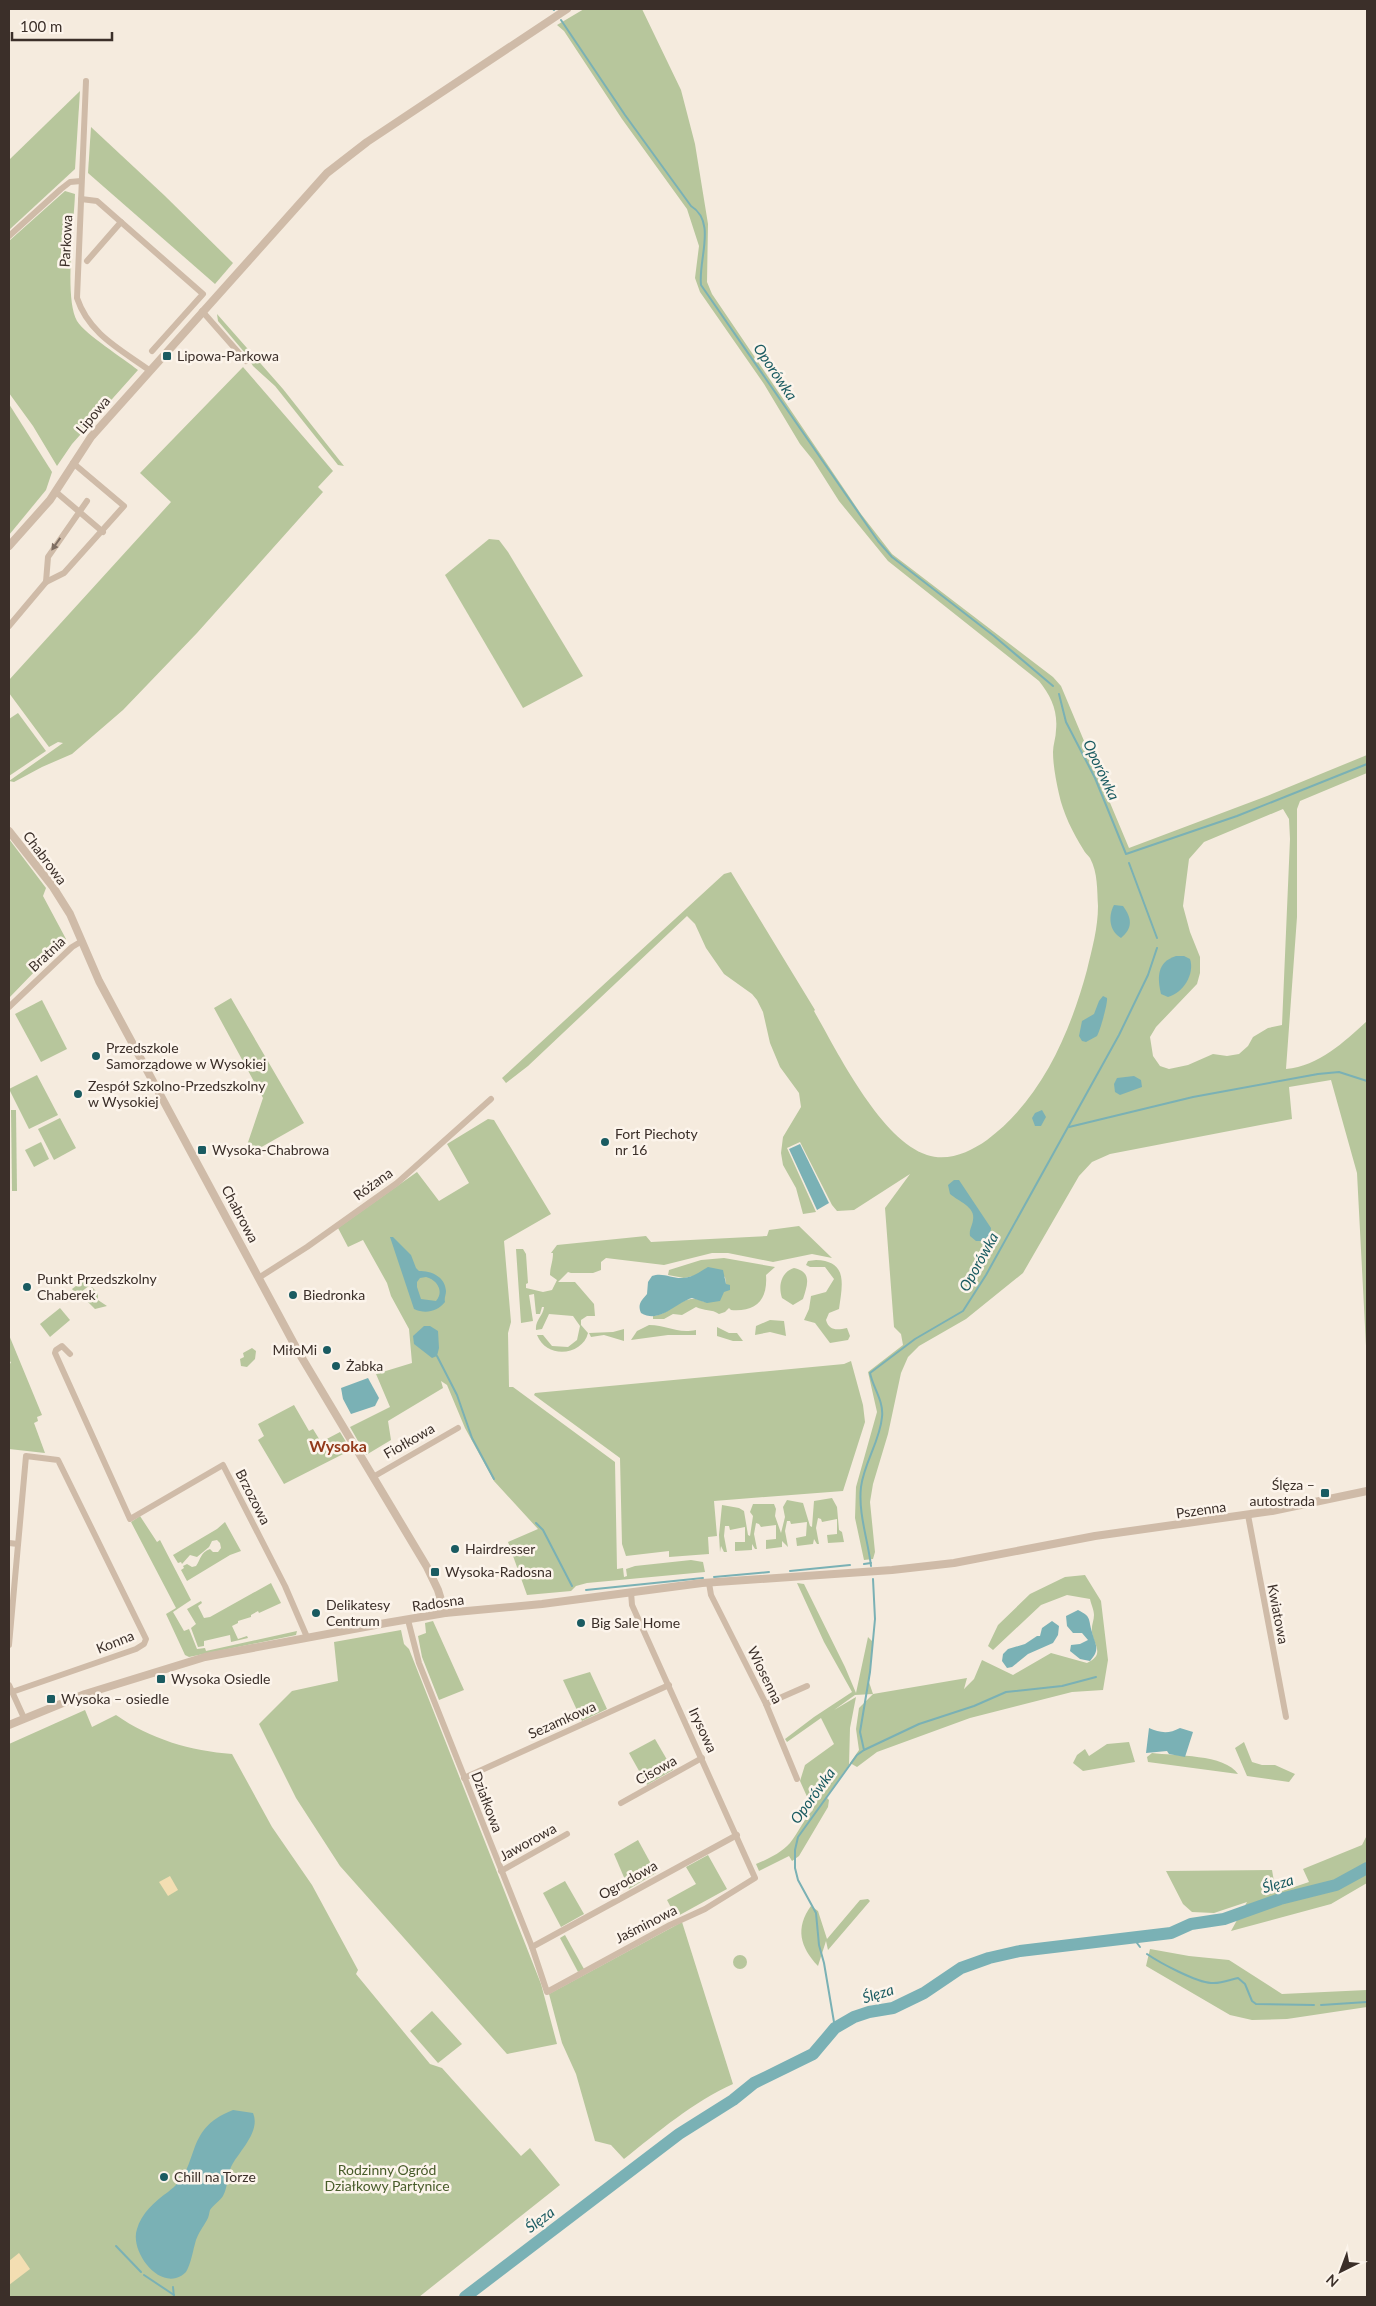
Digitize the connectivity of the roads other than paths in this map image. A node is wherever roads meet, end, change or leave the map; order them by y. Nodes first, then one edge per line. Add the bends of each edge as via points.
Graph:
1 (567, 9) edge
2 (86, 81) dead end
3 (81, 181) junction
4 (81, 199) junction
5 (121, 222) junction
6 (9, 236) edge
7 (87, 261) dead end
8 (204, 309) junction
9 (152, 351) dead end
10 (246, 361) dead end
11 (149, 370) junction
12 (73, 463) junction
13 (56, 492) junction
14 (87, 501) dead end
15 (79, 511) junction
16 (103, 532) junction
17 (9, 546) edge
18 (46, 582) junction
19 (9, 626) edge
20 (9, 831) edge
21 (82, 941) junction
22 (9, 1007) edge
23 (491, 1099) dead end
24 (260, 1277) junction
25 (70, 1354) dead end
26 (458, 1428) dead end
27 (373, 1477) junction
28 (1367, 1492) edge
29 (1248, 1515) junction
30 (9, 1544) edge
31 (18, 1544) junction
32 (855, 1572) joint
33 (709, 1583) junction
34 (631, 1592) junction
35 (444, 1613) junction
36 (408, 1620) junction
37 (307, 1637) junction
38 (9, 1645) edge
39 (9, 1685) edge
40 (669, 1686) junction
41 (807, 1686) dead end
42 (12, 1692) junction
43 (766, 1704) junction
44 (1286, 1717) dead end
45 (24, 1718) junction
46 (9, 1725) edge
47 (702, 1758) junction
48 (464, 1778) junction
49 (797, 1780) dead end
50 (621, 1803) dead end
51 (568, 1834) dead end
52 (736, 1835) junction
53 (501, 1871) junction
54 (755, 1878) joint
55 (532, 1947) junction
56 (547, 1992) joint

1 - 8 street, Lipowa via 338,163
2 - 3 street, Parkowa
3 - 4 street, Parkowa
3 - 6 street via 70,182
4 - 5 street via 97,201
4 - 11 street, Parkowa via 77,287 80,306 95,330
5 - 7 street
5 - 9 street via 203,294
8 - 10 street
8 - 11 street, Lipowa
11 - 12 street, Lipowa via 91,437
12 - 13 street, Lipowa
12 - 16 street via 124,506
13 - 15 street
13 - 17 street, Lipowa
14 - 15 street
15 - 16 street
15 -> 18 street via 48,557
16 - 18 street via 64,573
18 - 19 street
20 - 21 street, Chabrowa via 53,887
21 - 22 street, Bratnia
21 - 24 street, Chabrowa via 99,981
23 - 24 street, Różana via 396,1183
24 - 27 street, Chabrowa
25 - 37 street, Brzozowa via 62,1346 56,1350 130,1519 223,1465 285,1586
26 - 27 street, Fiołkowa
27 - 35 street, Chabrowa via 427,1567
28 - 29 street, Pszenna
29 - 32 street, Pszenna via 1095,1536 954,1563
29 - 44 street, Kwiatowa
30 - 31 street
31 - 38 street
31 - 42 street, Konna via 26,1456 58,1460 146,1639 136,1649
32 - 33 street, Radosna
33 - 34 street, Radosna
33 - 43 street, Wiosenna
34 - 35 street, Radosna
34 - 40 street, Irysowa via 632,1604
35 - 36 street, Radosna
36 - 37 street, Radosna
36 - 48 street, Działkowa via 419,1663
37 - 45 street, Radosna via 190,1661 85,1694
39 - 42 street
40 - 47 street, Irysowa
40 - 48 street, Sezamkowa
41 - 43 street
42 - 45 street
43 - 49 street, Wiosenna
45 - 46 street, Radosna
47 - 50 street, Cisowa
47 - 52 street, Irysowa
48 - 53 street, Działkowa
51 - 53 street, Jaworowa
52 - 54 street, Irysowa
52 - 55 street, Ogrodowa
53 - 55 street, Działkowa
54 - 56 street, Jaśminowa via 705,1909
55 - 56 street, Działkowa

